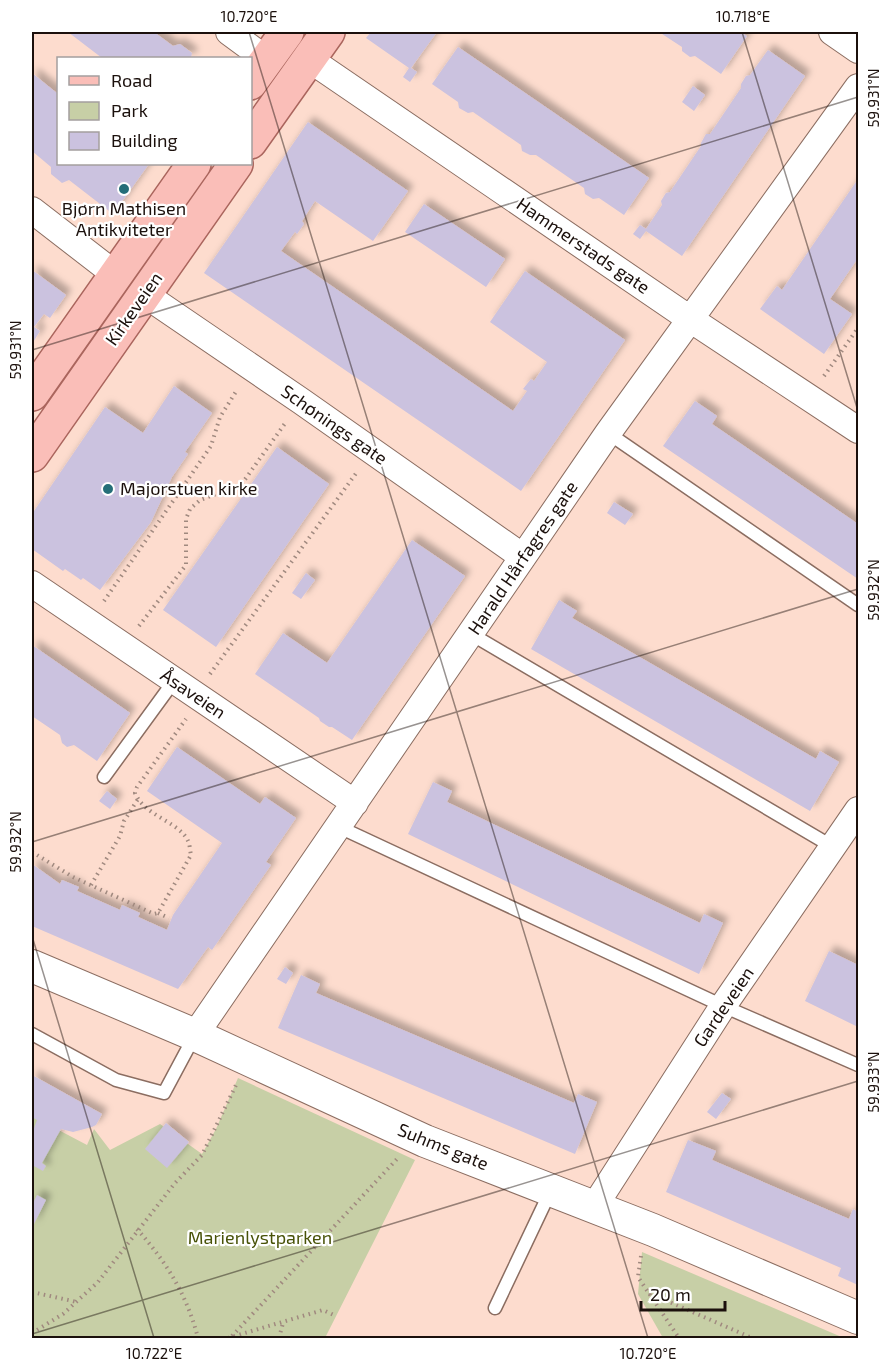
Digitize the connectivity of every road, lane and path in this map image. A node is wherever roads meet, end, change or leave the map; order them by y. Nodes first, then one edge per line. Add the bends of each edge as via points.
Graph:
1 (229, 32) edge
2 (287, 32) edge
3 (328, 32) edge
4 (832, 32) edge
5 (858, 50) edge
6 (248, 57) edge
7 (309, 59) junction
8 (259, 72) edge
9 (858, 87) edge
10 (252, 139) edge
11 (193, 165) edge
12 (235, 165) edge
13 (32, 210) edge
14 (116, 275) junction
15 (144, 294) junction
16 (690, 319) junction
17 (858, 328) edge
18 (820, 381) dead end
19 (237, 389) dead end
20 (32, 394) edge
21 (286, 421) dead end
22 (858, 430) edge
23 (608, 433) junction
24 (32, 455) edge
25 (358, 471) dead end
26 (523, 557) junction
27 (32, 584) edge
28 (103, 602) dead end
29 (858, 605) edge
30 (138, 627) dead end
31 (471, 634) junction
32 (209, 676) dead end
33 (174, 681) junction
34 (186, 718) dead end
35 (104, 777) dead end
36 (138, 800) junction
37 (355, 803) junction
38 (858, 810) edge
39 (339, 826) junction
40 (833, 846) junction
41 (32, 852) edge
42 (92, 885) junction
43 (158, 913) junction
44 (169, 918) dead end
45 (32, 966) edge
46 (723, 1006) junction
47 (32, 1034) edge
48 (195, 1035) junction
49 (858, 1065) edge
50 (239, 1081) dead end
51 (417, 1137) junction
52 (551, 1190) junction
53 (594, 1207) junction
54 (138, 1229) junction
55 (642, 1252) dead end
56 (32, 1292) edge
57 (649, 1293) junction
58 (77, 1302) junction
59 (495, 1308) dead end
60 (336, 1316) dead end
61 (858, 1318) edge
62 (283, 1322) junction
63 (32, 1333) edge
64 (230, 1337) edge
65 (198, 1338) edge
66 (279, 1338) edge
67 (679, 1338) edge
68 (752, 1338) edge

1 - 6 street
2 - 8 main road
3 - 7 main road
4 - 5 street
7 - 10 main road
7 - 16 street, Hammerstads gate
9 - 16 street, Harald Hårfagres gate
11 - 14 main road, Kirkeveien
12 - 15 main road, Kirkeveien
13 - 14 street
14 - 20 main road, Kirkeveien
15 - 24 main road, Kirkeveien
15 - 26 street, Schønings gate
16 - 22 street, Hammerstads gate
16 - 23 street, Harald Hårfagres gate
17 - 18 path
19 - 28 path via 220,417 211,446
21 - 30 path via 241,485 190,509 186,519 186,565
23 - 26 street, Harald Hårfagres gate
23 - 29 lane
25 - 32 path
26 - 31 street, Harald Hårfagres gate
27 - 33 street, Åsaveien
31 - 37 street, Harald Hårfagres gate
31 - 40 lane
33 - 35 lane
33 - 37 street, Åsaveien
34 - 36 path via 137,788
36 - 42 path
36 - 43 path via 183,833 191,855
37 - 39 street, Harald Hårfagres gate
38 - 40 street, Gardeveien
39 - 46 lane
39 - 48 street, Harald Hårfagres gate
40 - 46 street, Gardeveien
41 - 42 path
42 - 43 path
43 - 44 path
45 - 48 street, Suhms gate
46 - 49 lane
46 - 53 street, Gardeveien
47 - 48 lane via 116,1080 164,1093
48 - 51 street, Suhms gate
50 - 54 path via 202,1155
51 - 52 street, Suhms gate
51 - 64 path
52 - 53 street, Suhms gate
52 - 59 lane
53 - 61 street, Suhms gate
54 - 58 path via 98,1282
54 - 65 path via 161,1255 178,1285
55 - 57 path via 638,1276
56 - 58 path
57 - 67 path
57 - 68 path
58 - 63 path
60 - 62 path via 323,1310
62 - 64 path
62 - 66 path

